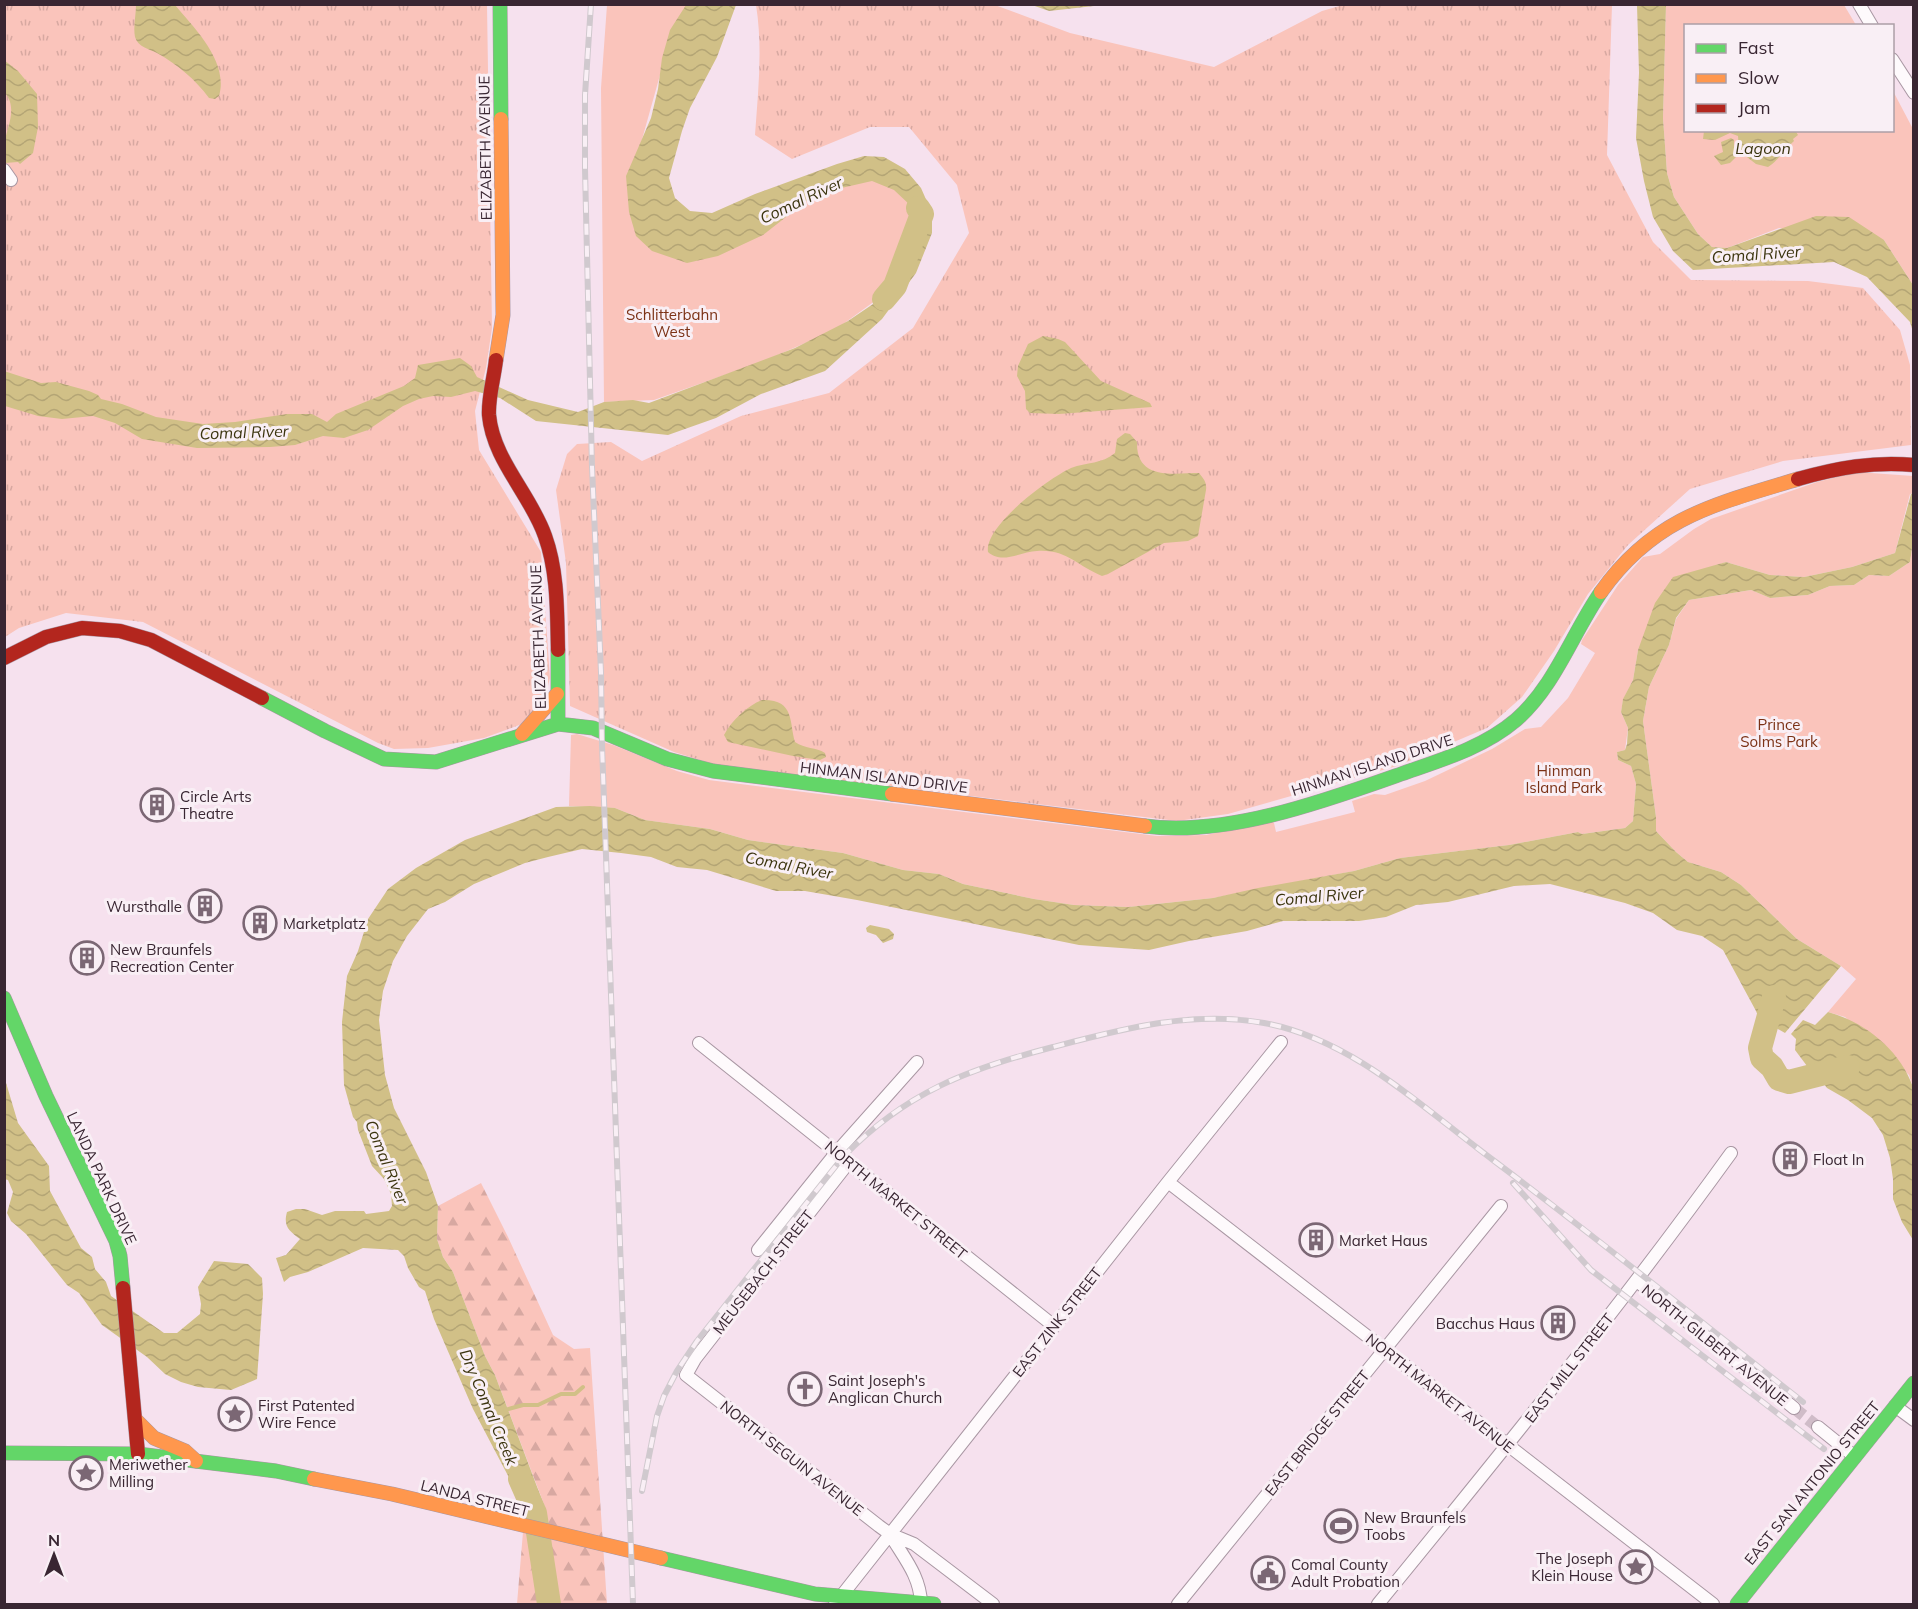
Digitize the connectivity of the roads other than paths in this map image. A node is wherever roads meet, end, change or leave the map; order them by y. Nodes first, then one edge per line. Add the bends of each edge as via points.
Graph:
1 (500, 4) edge
2 (1859, 4) edge
3 (1871, 24) edge
4 (1894, 61) edge
5 (1914, 93) edge
6 (1914, 465) edge
7 (4, 657) edge
8 (557, 694) junction
9 (558, 724) junction
10 (522, 734) junction
11 (4, 998) edge
12 (1281, 1042) dead end
13 (699, 1043) dead end
14 (917, 1062) dead end
15 (836, 1153) junction
16 (1731, 1153) dead end
17 (849, 1162) junction
18 (1168, 1182) junction
19 (1501, 1206) dead end
20 (758, 1250) dead end
21 (1637, 1281) junction
22 (1054, 1326) junction
23 (1384, 1349) junction
24 (693, 1382) joint
25 (1914, 1383) edge
26 (1895, 1406) junction
27 (1794, 1408) tunnel mouth
28 (136, 1420) junction
29 (1914, 1420) edge
30 (1818, 1427) tunnel mouth
31 (1508, 1446) junction
32 (4, 1454) edge
33 (138, 1454) junction
34 (1855, 1457) junction
35 (196, 1462) junction
36 (890, 1534) junction
37 (838, 1601) edge
38 (927, 1604) edge
39 (993, 1605) edge
40 (1178, 1605) edge
41 (1378, 1605) edge
42 (1713, 1605) edge
43 (1737, 1605) edge

1 - 8 street, ELIZABETH AVENUE via 503,315 489,412 497,447 550,549 556,587
2 - 3 street
4 - 5 street
6 - 9 street, HINMAN ISLAND DRIVE via 1883,463 1827,471 1693,513 1646,544 1612,578 1544,689 1502,731 1464,752 1341,796 1250,820 1188,828 1141,826 713,771 667,759 593,728
7 - 10 street, ELIZABETH AVENUE via 46,637 82,628 120,631 180,654 384,759 436,762
8 - 9 street, ELIZABETH AVENUE
8 - 10 street
9 - 10 street, ELIZABETH AVENUE
11 - 28 street, LANDA PARK DRIVE via 85,1181 116,1241 123,1271
12 - 18 street, EAST ZINK STREET
13 - 15 street, NORTH MARKET STREET
14 - 15 street, MEUSEBACH STREET
15 - 17 street, NORTH MARKET STREET
15 - 20 street, MEUSEBACH STREET
16 - 21 street, EAST MILL STREET
17 - 22 street, NORTH MARKET STREET
17 - 24 street, MEUSEBACH STREET via 695,1359 686,1376
18 - 22 street, EAST ZINK STREET
18 - 23 street, NORTH MARKET AVENUE
19 - 23 street, EAST BRIDGE STREET
21 - 27 street, NORTH GILBERT AVENUE
21 - 31 street, EAST MILL STREET
22 - 36 street, EAST ZINK STREET
23 - 31 street, NORTH MARKET AVENUE
23 - 40 street, EAST BRIDGE STREET
24 - 36 street, NORTH SEGUIN AVENUE
25 - 26 street, EAST SAN ANTONIO STREET
26 - 29 street
26 - 34 street, EAST SAN ANTONIO STREET
28 - 33 street, LANDA PARK DRIVE
28 - 35 street via 163,1443 189,1451
30 - 34 street
31 - 41 street, EAST MILL STREET
31 - 42 street, NORTH MARKET AVENUE
32 - 33 street, LANDA STREET
33 - 35 street, LANDA STREET
34 - 43 street, EAST SAN ANTONIO STREET
35 - 37 street, LANDA STREET via 276,1471 392,1494
36 - 37 street, EAST ZINK STREET
36 - 38 street, NORTH SEGUIN AVENUE via 914,1571
36 - 39 street, NORTH SEGUIN AVENUE via 914,1544
37 - 38 street, LANDA STREET

